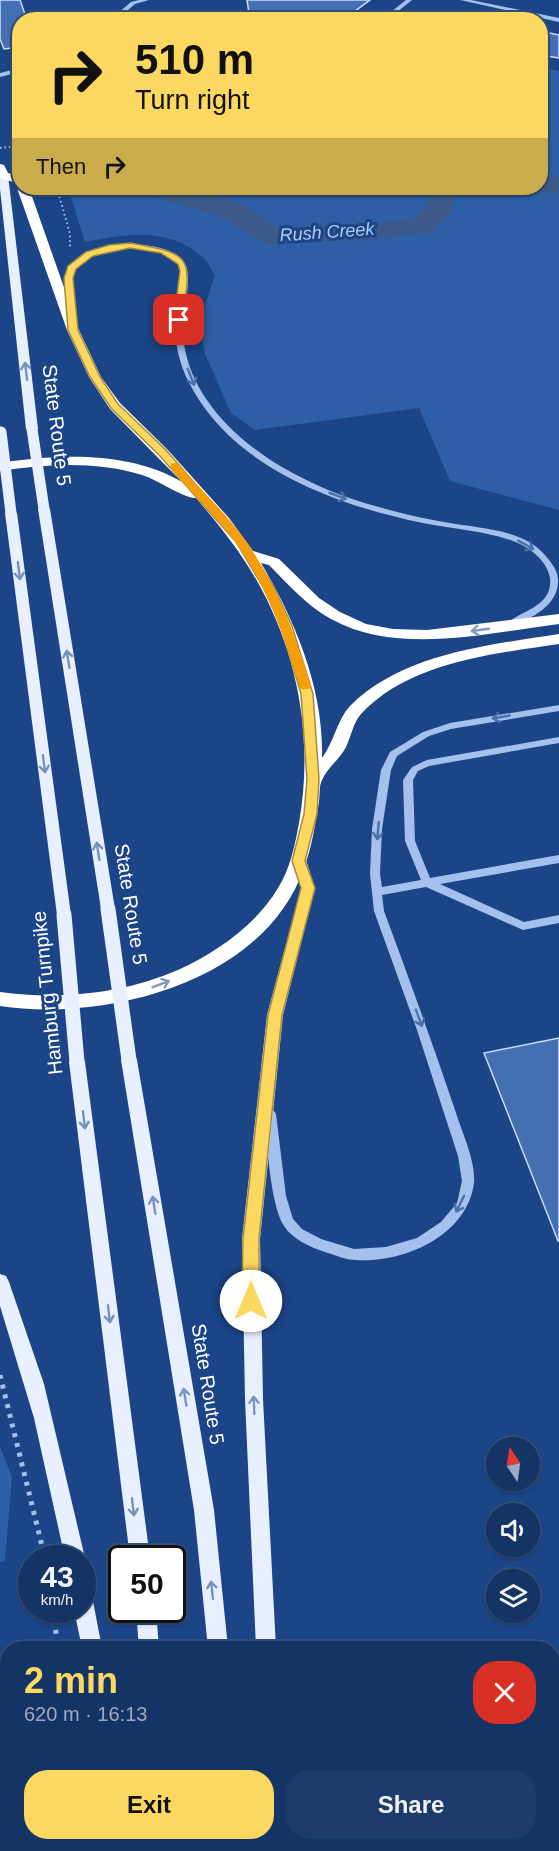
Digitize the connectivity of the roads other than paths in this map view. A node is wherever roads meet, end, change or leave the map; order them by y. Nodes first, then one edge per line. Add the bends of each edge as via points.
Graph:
1 (146, 0) edge
2 (409, 0) edge
3 (463, 0) edge
4 (132, 2) edge
5 (393, 12) edge
6 (521, 12) edge
7 (1, 171) edge
8 (25, 195) edge
9 (73, 330) junction
10 (1, 427) edge
11 (0, 467) edge
12 (209, 506) junction
13 (249, 554) junction
14 (559, 619) edge
15 (504, 627) junction
16 (559, 639) edge
17 (537, 643) junction
18 (559, 645) edge
19 (559, 708) edge
20 (559, 740) edge
21 (313, 779) junction
22 (559, 859) edge
23 (299, 861) junction
24 (427, 883) junction
25 (377, 892) junction
26 (559, 919) edge
27 (0, 999) edge
28 (266, 1083) junction
29 (0, 1282) edge
30 (72, 1545) edge
31 (138, 1545) edge
32 (87, 1623) edge
33 (147, 1623) edge
34 (91, 1641) edge
35 (149, 1641) edge
36 (217, 1641) edge
37 (266, 1641) edge

1 - 4 street
2 - 5 street
3 - 6 street
36 -> 7 main road, State Route 5, bridge via 204,1510 129,1060 32,429
8 - 9 highway
9 - 12 highway via 95,377 115,406
9 -> 15 street via 69,278 79,260 109,248 130,246 175,257 184,271 178,333 191,380 217,419 245,444 304,482 362,505 514,538 544,557 555,579 547,603
10 -> 31 main road, Hamburg Turnpike, bridge via 64,915 77,1062
11 - 12 highway via 57,460 116,465 182,487
12 - 13 highway
15 -> 13 highway via 427,635 362,628 314,601 274,562
13 - 21 highway via 273,597 298,659 307,694
14 - 15 highway
16 - 17 highway
17 - 18 street
17 - 21 highway via 442,663 395,681 355,710 336,750
19 -> 25 street via 450,726 426,734 393,754 386,770 377,829
20 - 24 street via 427,763 415,769 408,780 410,841
21 - 23 highway
22 - 24 street
27 -> 23 highway via 37,1003 100,999 154,987 181,976 231,949 260,925 282,897
23 - 28 main road via 308,888 275,1015
24 - 25 street
24 - 26 street via 523,926
25 -> 28 street via 379,910 464,1156 468,1181 462,1205 445,1226 422,1242 386,1253 354,1255 298,1233 288,1221 280,1196
37 -> 28 main road via 251,1239
29 - 30 main road via 30,1366
32 - 34 main road
33 - 35 main road

